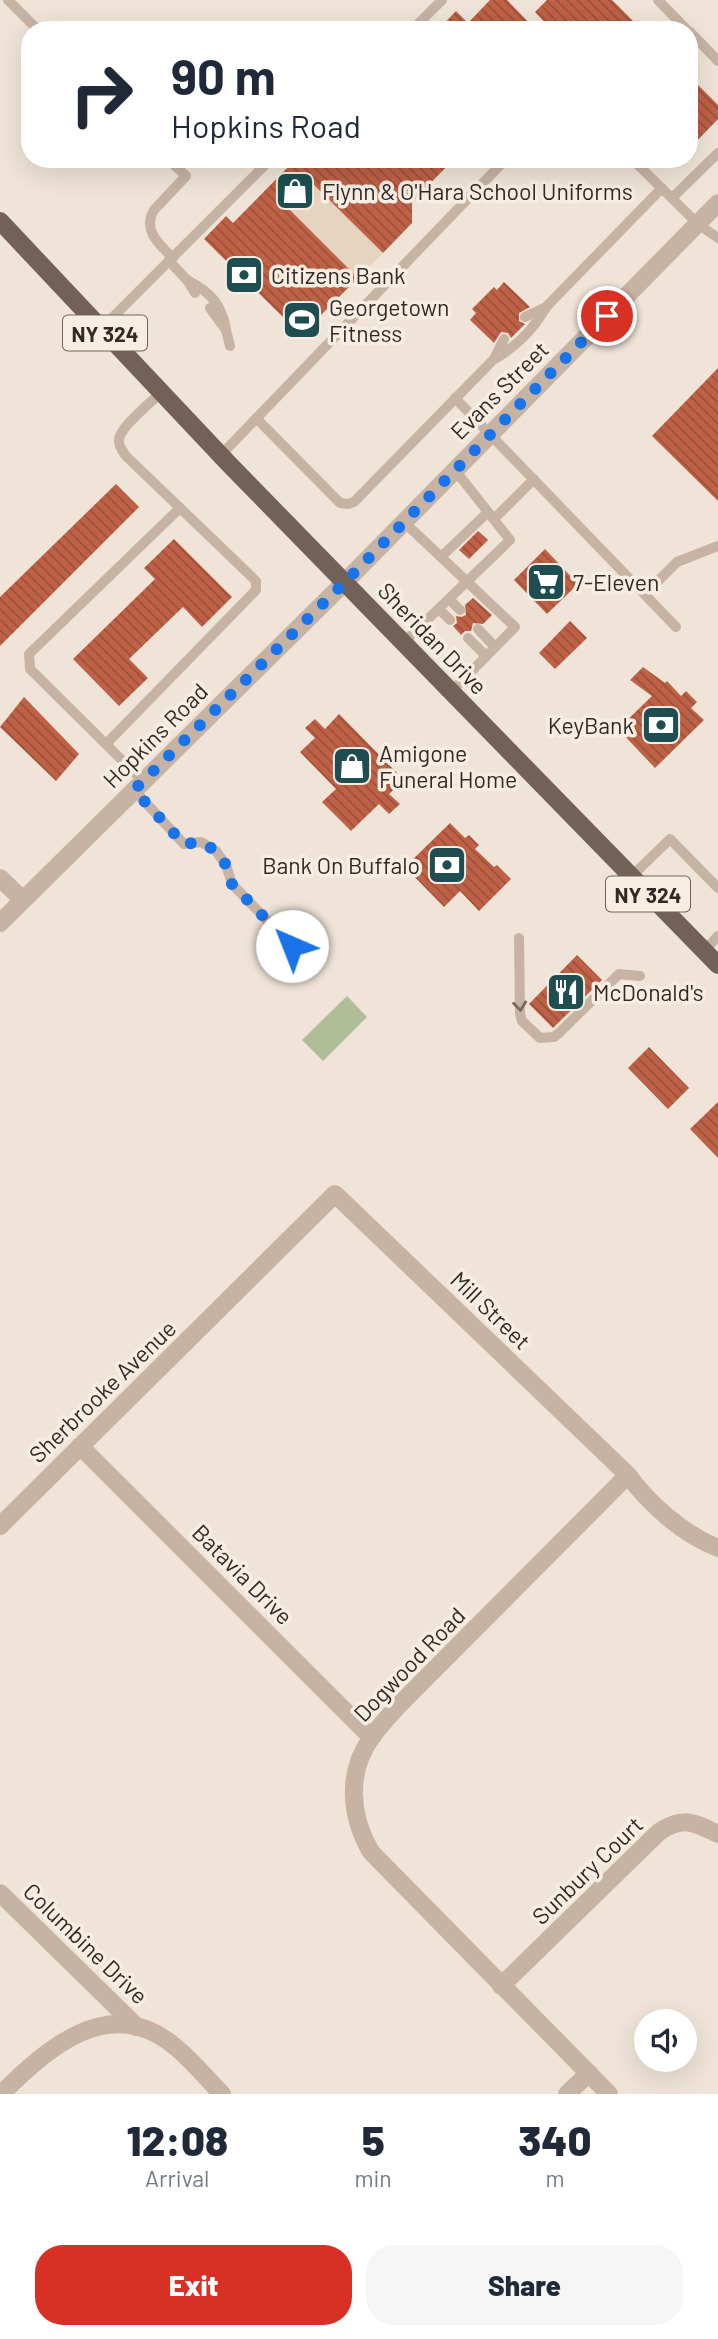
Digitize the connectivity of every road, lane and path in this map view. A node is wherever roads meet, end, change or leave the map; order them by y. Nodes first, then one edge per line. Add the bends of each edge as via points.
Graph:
1 (8, 0) edge
2 (442, 0) edge
3 (658, 0) edge
4 (29, 21) edge
5 (421, 21) edge
6 (678, 21) edge
7 (698, 41) edge
8 (718, 61) edge
9 (718, 153) edge
10 (178, 168) edge
11 (262, 168) edge
12 (497, 168) edge
13 (641, 168) edge
14 (662, 188) junction
15 (672, 198) junction
16 (718, 203) edge
17 (0, 221) edge
18 (698, 223) junction
19 (718, 237) edge
20 (171, 260) junction
21 (187, 280) junction
22 (195, 293) dead end
23 (547, 306) junction
24 (210, 308) dead end
25 (525, 317) dead end
26 (101, 329) junction
27 (226, 330) junction
28 (505, 339) dead end
29 (230, 346) dead end
30 (493, 360) junction
31 (162, 392) junction
32 (456, 398) junction
33 (256, 418) junction
34 (491, 433) junction
35 (220, 455) junction
36 (455, 470) junction
37 (534, 479) junction
38 (180, 508) junction
39 (491, 515) junction
40 (404, 522) junction
41 (718, 546) edge
42 (442, 556) junction
43 (468, 580) junction
44 (345, 582) junction
45 (645, 594) junction
46 (449, 599) junction
47 (439, 608) junction
48 (460, 610) dead end
49 (450, 620) dead end
50 (676, 627) dead end
51 (478, 628) dead end
52 (468, 638) dead end
53 (404, 642) junction
54 (495, 647) junction
55 (486, 656) junction
56 (451, 692) junction
57 (106, 744) junction
58 (139, 785) junction
59 (631, 877) junction
60 (0, 878) edge
61 (718, 888) edge
62 (23, 901) junction
63 (0, 923) edge
64 (718, 936) edge
65 (519, 938) dead end
66 (292, 946) dead end
67 (704, 951) junction
68 (718, 965) edge
69 (640, 976) dead end
70 (238, 1292) joint
71 (80, 1446) junction
72 (628, 1475) junction
73 (0, 1526) edge
74 (718, 1548) edge
75 (371, 1737) junction
76 (718, 1834) edge
77 (0, 1893) edge
78 (501, 1986) junction
79 (137, 2027) junction
80 (589, 2073) junction
81 (1, 2094) edge
82 (222, 2094) edge
83 (567, 2094) edge
84 (609, 2094) edge

1 - 4 lane
2 - 5 lane
3 - 6 lane
7 - 8 lane
9 - 15 lane
10 - 20 lane via 186,176 154,210 149,228
11 - 20 lane
12 - 33 lane
13 - 14 lane
14 - 15 lane
14 - 23 lane
15 - 18 lane
16 - 18 street, Evans Street
17 - 26 main road, Sheridan Drive / NY 324
18 - 19 lane
18 - 34 street, Evans Street
20 - 21 lane
20 - 26 lane
21 - 22 lane
21 - 27 lane via 217,304
23 - 25 lane
23 - 30 lane via 535,327
24 - 27 lane
26 - 31 main road, Sheridan Drive / NY 324
27 - 29 lane
28 - 30 lane
30 - 32 lane
31 - 35 main road, Sheridan Drive / NY 324
31 - 38 lane via 124,429 118,444
32 - 33 lane via 348,504 340,503
32 - 34 lane
33 - 35 lane
34 - 36 street, Evans Street
34 - 37 lane
35 - 44 main road, Sheridan Drive / NY 324
36 - 39 lane
36 - 40 street, Evans Street
37 - 39 lane
37 - 45 lane
38 - 57 lane via 256,581 256,590
38 - 57 lane via 29,654 30,669
39 - 42 lane
39 - 43 lane via 510,540
40 - 42 lane
40 - 44 street, Evans Street
41 - 45 lane via 677,562
42 - 43 lane
43 - 46 lane
43 - 54 lane via 515,627
44 - 53 main road, Sheridan Drive / NY 324
44 - 58 street, Hopkins Road
45 - 50 lane
46 - 47 lane
46 - 48 lane
47 - 49 lane
47 - 53 lane
51 - 54 lane
52 - 55 lane
53 - 56 main road, Sheridan Drive / NY 324
54 - 55 lane
55 - 56 lane
56 - 59 main road, Sheridan Drive / NY 324
57 - 58 lane
58 - 62 street, Hopkins Road
58 - 66 lane via 184,844 201,842 216,851 232,884
59 - 61 lane via 670,839
59 - 67 main road, Sheridan Drive / NY 324
60 - 62 street
62 - 63 street, Hopkins Road
64 - 67 lane
65 -> 69 lane via 520,1014 540,1038 559,1033 619,974
67 - 68 main road, Sheridan Drive / NY 324
70 - 71 street, Sherbrooke Avenue
70 - 72 street, Mill Street via 335,1194
71 - 73 street, Sherbrooke Avenue
71 - 75 street, Batavia Drive
72 - 74 street, Mill Street via 685,1530
72 - 75 street, Dogwood Road
75 - 78 street, Dogwood Road via 355,1775 353,1798 361,1835 371,1852
76 - 78 street, Sunbury Court via 698,1823 684,1822 659,1832
77 - 79 street, Columbine Drive
78 - 80 street, Dogwood Road
79 - 81 street via 118,2024 77,2032 55,2045
79 - 82 street via 173,2044
80 - 83 street
80 - 84 street, Dogwood Road

